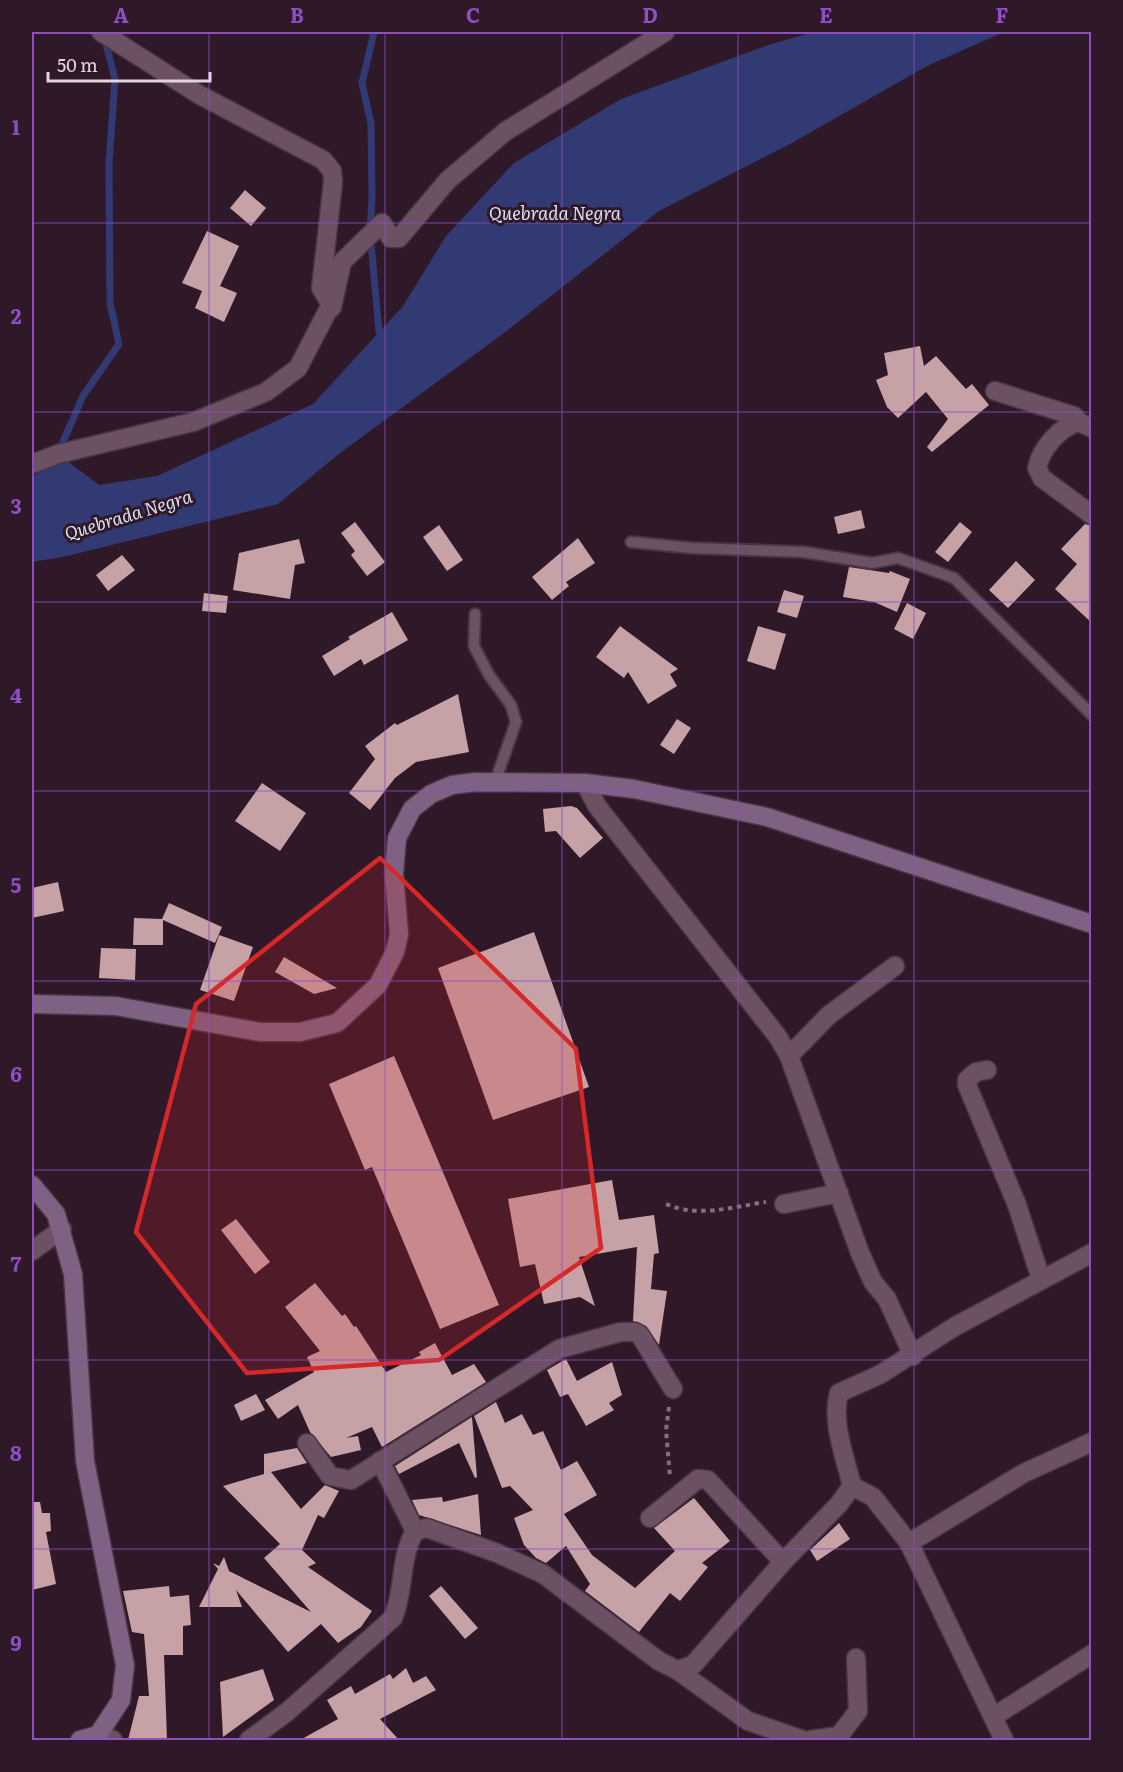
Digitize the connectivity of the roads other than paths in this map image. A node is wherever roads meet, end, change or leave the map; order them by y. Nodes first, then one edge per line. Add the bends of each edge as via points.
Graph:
1 (101, 32) edge
2 (665, 32) edge
3 (332, 307) junction
4 (995, 391) dead end
5 (1085, 425) edge
6 (32, 464) edge
7 (1092, 515) edge
8 (631, 542) dead end
9 (475, 614) dead end
10 (1092, 715) edge
11 (495, 782) junction
12 (585, 783) junction
13 (1092, 924) edge
14 (895, 966) dead end
15 (32, 1004) edge
16 (789, 1056) junction
17 (987, 1070) dead end
18 (32, 1185) edge
19 (839, 1193) junction
20 (784, 1204) road end
21 (62, 1229) junction
22 (32, 1251) edge
23 (1092, 1254) edge
24 (1041, 1279) junction
25 (913, 1356) junction
26 (673, 1389) road end
27 (1092, 1442) edge
28 (307, 1443) dead end
29 (380, 1461) junction
30 (852, 1486) junction
31 (650, 1518) dead end
32 (415, 1531) junction
33 (909, 1543) junction
34 (783, 1562) junction
35 (1092, 1654) edge
36 (856, 1658) dead end
37 (677, 1670) junction
38 (993, 1718) junction
39 (106, 1738) edge
40 (80, 1740) edge
41 (249, 1740) edge
42 (803, 1740) edge
43 (810, 1740) edge
44 (1004, 1740) edge

1 - 3 street via 198,94 323,160 332,171 333,182 321,288
2 - 3 street via 506,131 448,180 399,238 391,238 382,224 370,232 342,262
3 - 6 street via 298,368 266,392 193,422 58,454
4 - 5 street via 1074,416
5 - 7 street via 1070,424 1040,455 1037,468 1042,478
8 - 10 lane via 804,552 872,563 898,558 954,578
9 - 11 lane via 474,646 511,705 516,722
11 - 12 main road
11 - 15 main road via 452,785 431,794 412,809 397,838 394,874 399,934 395,952 378,985 337,1023 300,1032 260,1032 116,1006
12 - 13 main road via 634,789 767,818
12 - 16 street via 597,806 740,985
14 - 16 street via 829,1015
16 - 19 street
17 - 24 street via 976,1072 967,1085 1017,1204
18 - 21 main road via 56,1214
19 - 20 street
19 - 25 street via 873,1282 887,1299
21 - 22 street
21 - 39 main road via 72,1274 84,1461 124,1665 121,1700
23 - 24 street
24 - 25 street via 954,1327
25 - 30 street via 839,1393 838,1427
26 - 29 street via 640,1335 629,1331 598,1337 559,1349
27 - 33 street via 1024,1473
28 - 29 street via 330,1476 337,1478 351,1480
29 - 32 street
30 - 33 street via 873,1497
30 - 34 street
31 - 34 street via 698,1479 708,1480
32 - 37 street via 440,1531 543,1574 659,1661
32 - 41 street via 403,1561 399,1604 393,1618 287,1712
33 - 38 street
34 - 37 street via 693,1665
35 - 38 street
36 - 43 street via 858,1711 838,1736
37 - 42 street via 748,1721
38 - 44 street
39 - 40 main road

